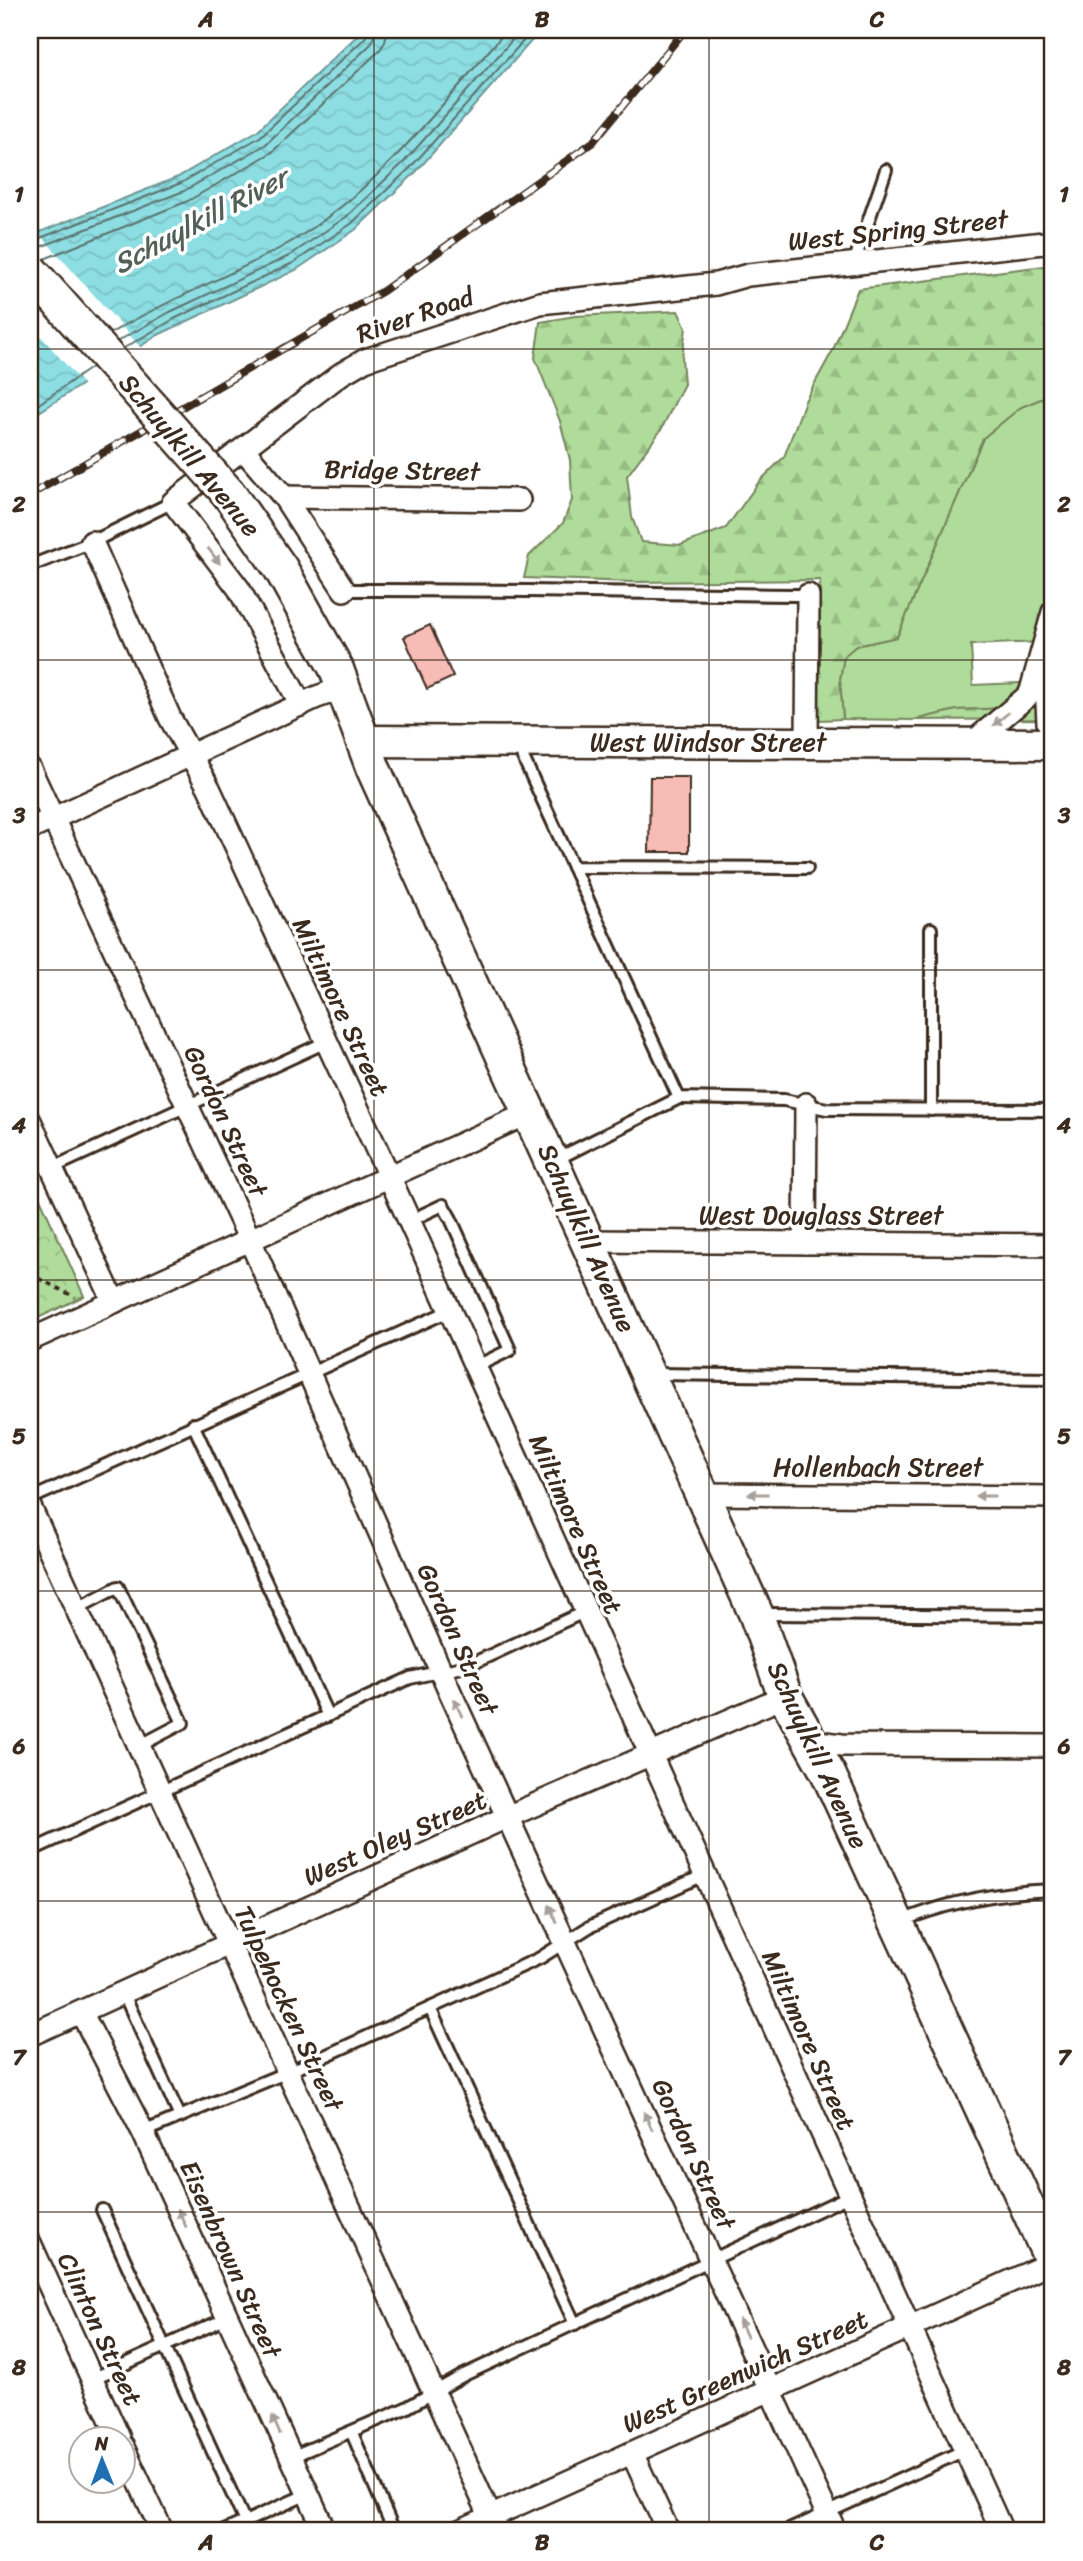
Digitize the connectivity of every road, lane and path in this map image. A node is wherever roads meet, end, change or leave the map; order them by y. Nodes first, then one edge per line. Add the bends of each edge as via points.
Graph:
1 (886, 170) dead end
2 (1053, 242) edge
3 (854, 262) junction
4 (30, 270) edge
5 (748, 275) joint
6 (244, 450) junction
7 (284, 497) junction
8 (519, 500) dead end
9 (173, 502) junction
10 (92, 542) junction
11 (30, 566) edge
12 (344, 590) joint
13 (808, 595) joint
14 (1053, 612) edge
15 (1044, 650) junction
16 (321, 696) junction
17 (1053, 728) edge
18 (363, 741) junction
19 (516, 741) junction
20 (807, 743) junction
21 (972, 743) junction
22 (1053, 744) edge
23 (191, 755) junction
24 (30, 769) edge
25 (54, 818) junction
26 (30, 829) edge
27 (573, 867) junction
28 (807, 868) dead end
29 (931, 929) dead end
30 (326, 1042) junction
31 (679, 1098) junction
32 (806, 1104) junction
33 (187, 1105) junction
34 (931, 1110) junction
35 (1053, 1110) edge
36 (531, 1112) junction
37 (30, 1121) edge
38 (553, 1161) junction
39 (51, 1168) junction
40 (389, 1176) junction
41 (409, 1221) junction
42 (250, 1240) junction
43 (589, 1241) junction
44 (804, 1243) junction
45 (1053, 1245) edge
46 (30, 1274) edge
47 (106, 1305) junction
48 (449, 1311) junction
49 (30, 1340) edge
50 (475, 1367) junction
51 (308, 1373) junction
52 (647, 1373) junction
53 (1053, 1379) edge
54 (193, 1424) junction
55 (702, 1494) junction
56 (1053, 1497) edge
57 (30, 1499) edge
58 (30, 1507) edge
59 (76, 1609) junction
60 (584, 1612) junction
61 (756, 1614) junction
62 (1053, 1616) edge
63 (443, 1671) junction
64 (785, 1696) junction
65 (328, 1716) junction
66 (810, 1741) junction
67 (139, 1746) junction
68 (1053, 1746) edge
69 (649, 1755) junction
70 (160, 1792) junction
71 (509, 1816) junction
72 (30, 1852) edge
73 (704, 1875) junction
74 (1053, 1890) edge
75 (897, 1923) junction
76 (566, 1942) junction
77 (229, 1944) junction
78 (123, 1992) junction
79 (430, 2008) junction
80 (81, 2012) junction
81 (30, 2035) edge
82 (288, 2072) junction
83 (180, 2117) junction
84 (143, 2132) junction
85 (849, 2196) junction
86 (102, 2210) dead end
87 (1053, 2228) edge
88 (30, 2243) edge
89 (712, 2260) junction
90 (1053, 2262) edge
91 (227, 2318) junction
92 (575, 2324) junction
93 (909, 2327) junction
94 (164, 2346) junction
95 (92, 2379) junction
96 (771, 2390) junction
97 (434, 2392) junction
98 (113, 2424) edge
99 (352, 2433) junction
100 (965, 2450) junction
101 (632, 2453) junction
102 (291, 2457) junction
103 (136, 2475) edge
104 (308, 2494) junction
105 (245, 2522) junction
106 (831, 2522) edge
107 (494, 2524) edge
108 (162, 2531) edge
109 (224, 2531) edge
110 (325, 2531) edge
111 (394, 2531) edge
112 (460, 2531) edge
113 (668, 2531) edge
114 (787, 2531) edge
115 (1002, 2531) edge

1 - 3 lane
2 - 3 street, West Spring Street
3 - 5 street, West Spring Street
4 - 16 main road, Schuylkill Avenue, bridge via 229,494 281,569
5 - 6 street, River Road via 716,284 540,303 390,351 341,374
6 - 7 street, Schuylkill Avenue
6 - 9 street, River Road
7 - 8 street, Bridge Street
7 - 12 street, Schuylkill Avenue
9 - 10 lane, River Road
9 -> 16 street, Schuylkill Avenue
10 - 11 lane, River Road
10 - 23 street, Miltimore Street
12 - 13 lane
13 - 20 street
14 - 15 street
15 - 17 street via 1048,723
15 -> 21 street via 1030,694
16 - 18 main road, Schuylkill Avenue
16 - 23 street
18 - 19 main road, West Windsor Street
18 - 36 main road, Schuylkill Avenue
19 - 20 main road, West Windsor Street
19 - 27 lane
20 - 21 main road, West Windsor Street
21 - 22 main road, West Windsor Street
23 - 25 street
23 - 30 street, Miltimore Street
24 - 25 street, Gordon Street
25 - 26 street
25 - 33 street, Gordon Street
27 - 28 lane
27 - 31 lane
29 - 34 lane
30 - 33 lane
30 - 40 street, Miltimore Street
31 - 32 lane
31 - 38 lane
32 - 34 lane via 827,1109
32 - 44 street
33 - 39 lane
33 - 42 street, Gordon Street
34 - 35 lane
36 - 38 main road, Schuylkill Avenue
36 - 40 street
37 - 39 street
38 - 43 main road, Schuylkill Avenue
39 - 47 street
40 - 41 street, Miltimore Street
40 - 42 street
41 - 48 street, Miltimore Street
41 - 50 lane via 443,1206 451,1219 510,1350
42 - 47 street
42 - 51 street, Gordon Street
43 - 44 street, West Douglass Street
43 - 52 main road, Schuylkill Avenue
44 - 45 street, West Douglass Street
46 - 47 path
47 - 49 street
48 - 50 street, Miltimore Street
48 - 51 lane
50 - 60 street, Miltimore Street
51 - 54 lane
51 - 63 street, Gordon Street
52 - 53 lane
52 - 55 main road, Schuylkill Avenue
54 - 57 lane
54 - 65 lane
56 -> 55 street, Hollenbach Street
55 - 61 main road, Schuylkill Avenue
58 - 59 street, Tulpehocken Street
59 - 67 street, Tulpehocken Street
59 - 67 lane via 118,1587 183,1723
60 - 63 lane via 467,1665
60 - 69 street, Miltimore Street
61 - 62 lane
61 - 64 main road, Schuylkill Avenue
63 - 65 lane via 410,1678
71 -> 63 street, Gordon Street
64 - 66 main road, Schuylkill Avenue
64 - 69 street, West Oley Street
65 - 70 lane
66 - 68 street
66 - 75 main road, Schuylkill Avenue
67 - 70 street, Tulpehocken Street
69 - 71 street, West Oley Street
69 - 73 street, Miltimore Street
70 - 72 lane
70 - 77 street, Tulpehocken Street
76 -> 71 street, Gordon Street
71 - 77 street, West Oley Street
73 - 76 lane
73 - 85 street, Miltimore Street
74 - 75 lane via 1006,1892 933,1908
75 - 90 main road, Schuylkill Avenue
76 - 79 lane
89 -> 76 street, Gordon Street
77 - 78 street, West Oley Street
77 - 82 street, Tulpehocken Street
78 - 80 street, West Oley Street
78 - 83 lane
79 - 82 lane
79 - 92 lane
80 - 81 street, West Oley Street
80 - 84 street, Eisenbrown Street
82 - 83 lane
82 - 97 street, Tulpehocken Street
83 - 84 lane
91 -> 84 street, Eisenbrown Street
85 - 89 lane
85 - 93 street, Miltimore Street
86 - 94 lane
87 - 90 street
88 - 95 street, Clinton Street
89 - 92 lane
96 -> 89 street, Gordon Street
90 - 93 street, West Greenwich Street
91 - 94 lane
102 -> 91 street, Eisenbrown Street
92 - 97 lane
93 - 96 street, West Greenwich Street
93 - 100 street, Miltimore Street
94 - 95 lane
94 - 105 lane
95 - 98 street, Clinton Street
96 - 101 street, West Greenwich Street
96 - 106 street, Gordon Street
97 - 99 lane
97 - 107 street, Tulpehocken Street
99 - 102 lane
99 - 111 lane
100 - 106 lane
100 - 115 street, Miltimore Street
101 - 107 street, West Greenwich Street
101 - 113 street
102 - 104 street, Eisenbrown Street
103 - 108 street, Clinton Street
104 - 105 lane
104 - 110 street, Eisenbrown Street
105 - 109 lane
106 - 114 lane
107 - 112 street, West Greenwich Street

